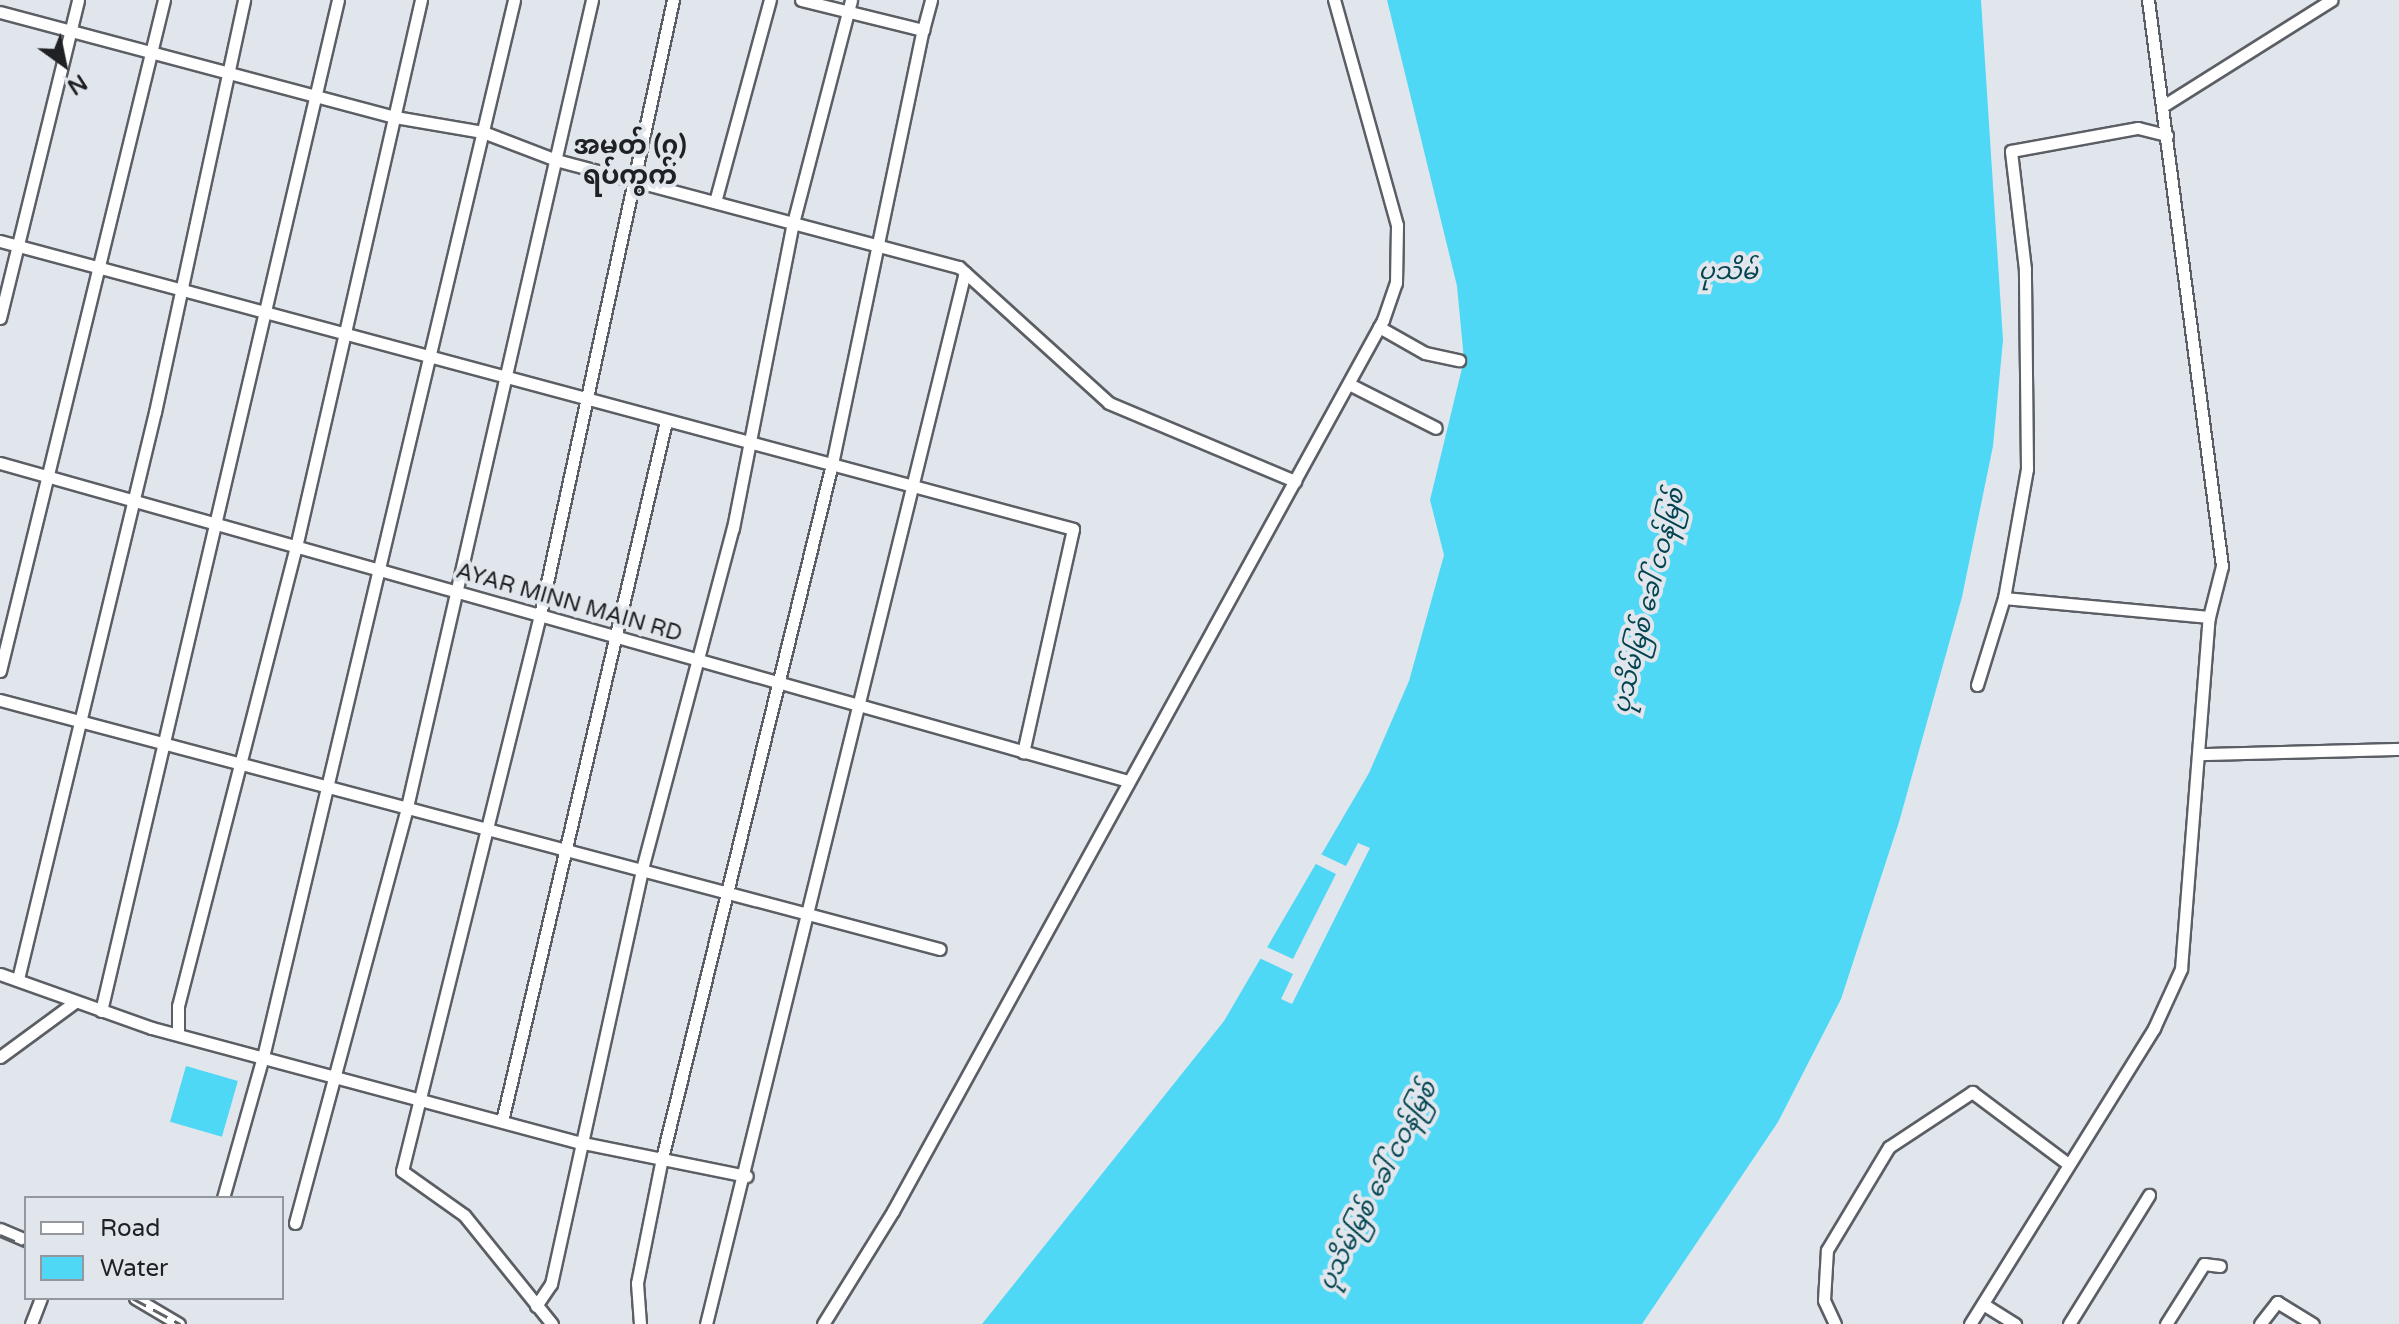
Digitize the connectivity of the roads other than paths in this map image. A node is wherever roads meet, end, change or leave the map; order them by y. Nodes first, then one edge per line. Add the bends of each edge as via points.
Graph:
1 (78, 0) edge
2 (164, 0) edge
3 (244, 0) edge
4 (338, 0) edge
5 (421, 0) edge
6 (514, 0) edge
7 (592, 0) edge
8 (673, 0) edge
9 (770, 0) edge
10 (801, 0) edge
11 (931, 0) edge
12 (1334, 0) edge
13 (2148, 0) edge
14 (2331, 0) edge
15 (850, 6) edge
16 (0, 12) edge
17 (923, 30) junction
18 (71, 31) junction
19 (151, 53) junction
20 (228, 72) junction
21 (312, 95) junction
22 (2163, 106) junction
23 (395, 117) junction
24 (483, 132) junction
25 (2167, 135) junction
26 (556, 160) junction
27 (635, 181) junction
28 (715, 202) junction
29 (793, 223) junction
30 (0, 241) edge
31 (17, 245) junction
32 (880, 246) junction
33 (98, 267) junction
34 (965, 272) junction
35 (181, 291) junction
36 (261, 312) junction
37 (0, 318) edge
38 (1379, 327) junction
39 (343, 335) junction
40 (426, 357) junction
41 (1459, 360) dead end
42 (501, 378) junction
43 (1349, 384) junction
44 (588, 403) junction
45 (666, 421) junction
46 (1436, 428) dead end
47 (750, 442) junction
48 (0, 463) edge
49 (832, 464) junction
50 (49, 477) junction
51 (1295, 481) junction
52 (907, 483) junction
53 (133, 501) junction
54 (213, 524) junction
55 (296, 547) junction
56 (377, 569) junction
57 (458, 592) junction
58 (2004, 598) junction
59 (540, 615) junction
60 (2209, 617) junction
61 (616, 637) junction
62 (699, 660) junction
63 (0, 671) edge
64 (779, 683) junction
65 (1977, 685) dead end
66 (0, 700) edge
67 (857, 705) junction
68 (79, 719) junction
69 (159, 741) junction
70 (2399, 749) edge
71 (1023, 752) junction
72 (2203, 754) junction
73 (239, 763) junction
74 (1128, 781) junction
75 (325, 785) junction
76 (407, 807) junction
77 (489, 829) junction
78 (565, 849) junction
79 (642, 869) junction
80 (726, 890) junction
81 (808, 912) junction
82 (940, 949) dead end
83 (0, 974) edge
84 (18, 979) junction
85 (75, 1002) junction
86 (101, 1011) junction
87 (178, 1034) junction
88 (0, 1057) edge
89 (263, 1057) junction
90 (336, 1076) junction
91 (422, 1101) junction
92 (502, 1121) junction
93 (578, 1142) junction
94 (662, 1158) junction
95 (2067, 1163) junction
96 (747, 1176) junction
97 (2149, 1195) dead end
98 (224, 1196) edge
99 (295, 1223) dead end
100 (0, 1229) edge
101 (24, 1239) edge
102 (2220, 1266) dead end
103 (40, 1300) edge
104 (138, 1300) edge
105 (1983, 1304) junction
106 (536, 1306) junction
107 (31, 1324) edge
108 (179, 1324) edge
109 (552, 1324) edge
110 (640, 1324) edge
111 (706, 1324) edge
112 (823, 1324) edge
113 (1835, 1324) edge
114 (1970, 1324) edge
115 (2015, 1324) edge
116 (2069, 1324) edge
117 (2166, 1324) edge
118 (2260, 1324) edge
119 (2313, 1324) edge

1 - 18 street
2 - 19 street
3 - 20 street
4 - 21 street
5 - 23 street
6 - 24 street
7 - 26 street
8 - 27 street
9 - 28 street
10 - 15 street
11 - 17 street
12 - 38 street via 1397,225 1396,283
13 - 22 street
14 - 22 street
15 - 17 street
15 - 29 street
16 - 18 street
17 - 32 street
18 - 19 street
18 - 31 street
19 - 20 street
19 - 33 street
20 - 21 street
20 - 35 street
21 - 23 street
21 - 36 street
22 - 25 street
23 - 24 street
23 - 39 street
24 - 26 street
24 - 40 street
25 - 58 street via 2138,128 2011,151 2025,269 2027,469
25 - 60 street via 2217,497 2222,566
26 - 27 street
26 - 42 street
27 - 28 street
27 - 44 street
28 - 29 street
29 - 32 street
29 - 47 street
30 - 31 street
31 - 33 street
31 - 37 street
32 - 34 street
32 - 49 street
33 - 35 street
33 - 50 street
34 - 51 street via 1109,403
34 - 52 street
35 - 36 street
35 - 53 street
36 - 39 street
36 - 54 street
38 - 41 street via 1425,353
38 - 43 street
39 - 40 street
39 - 55 street
40 - 42 street
40 - 56 street
42 - 44 street
42 - 57 street
43 - 46 street
43 - 51 street
44 - 45 street
44 - 59 street
45 - 47 street
45 - 61 street
47 - 49 street
47 - 62 street
48 - 50 street, AYAR MINN MAIN RD
49 - 52 street
49 - 64 street
50 - 53 street, AYAR MINN MAIN RD
50 - 63 street
51 - 74 street
52 - 67 street
52 - 71 street via 1073,529
53 - 54 street, AYAR MINN MAIN RD
53 - 68 street
54 - 55 street, AYAR MINN MAIN RD
54 - 69 street
55 - 56 street, AYAR MINN MAIN RD
55 - 73 street
56 - 57 street, AYAR MINN MAIN RD
56 - 75 street
57 - 59 street, AYAR MINN MAIN RD
57 - 76 street
58 - 60 street
58 - 65 street
59 - 61 street, AYAR MINN MAIN RD
59 - 77 street
60 - 72 street
61 - 62 street, AYAR MINN MAIN RD
61 - 78 street
62 - 64 street, AYAR MINN MAIN RD
62 - 79 street
64 - 67 street, AYAR MINN MAIN RD
64 - 80 street
66 - 68 street
67 - 71 street, AYAR MINN MAIN RD
67 - 81 street
68 - 69 street
68 - 84 street
69 - 73 street
69 - 86 street
70 - 72 street
71 - 74 street, AYAR MINN MAIN RD
72 - 95 street via 2174,992
73 - 75 street
73 - 87 street via 178,1006
74 - 112 street via 893,1211
75 - 76 street
75 - 89 street
76 - 77 street
76 - 90 street
77 - 78 street
77 - 91 street
78 - 79 street
78 - 92 street
79 - 80 street
79 - 93 street
80 - 81 street
80 - 94 street
81 - 82 street
81 - 96 street
83 - 84 street
84 - 85 street
85 - 86 street
85 - 88 street
86 - 87 street
87 - 89 street
89 - 90 street
89 - 98 street
90 - 91 street
90 - 99 street
91 - 92 street
91 - 106 street via 402,1171 407,1180 464,1215
92 - 93 street
93 - 94 street
93 - 106 street via 551,1284
94 - 96 street
94 - 110 street via 637,1283
95 - 105 street
95 - 113 street via 1972,1092 1901,1138 1889,1147 1827,1250 1824,1300
96 - 111 street
97 - 116 street
100 - 101 street
102 - 117 street via 2204,1264
103 - 107 street
104 - 108 street
105 - 114 street
105 - 115 street
106 - 109 street
118 - 119 street via 2277,1302

